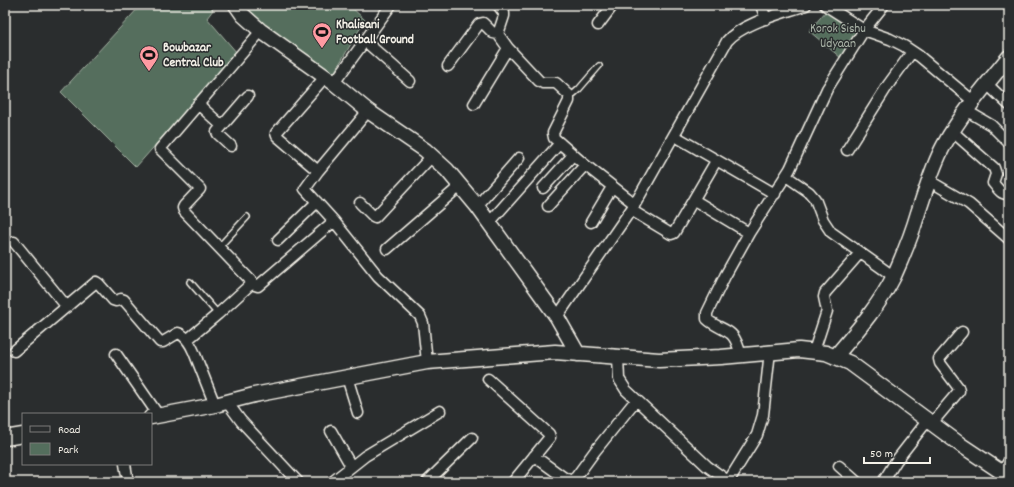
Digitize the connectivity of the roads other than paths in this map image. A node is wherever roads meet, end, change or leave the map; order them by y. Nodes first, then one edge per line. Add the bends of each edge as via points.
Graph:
1 (236, 5) edge
2 (391, 5) edge
3 (498, 5) edge
4 (613, 5) edge
5 (761, 5) edge
6 (806, 5) edge
7 (826, 5) edge
8 (884, 5) edge
9 (766, 19) junction
10 (598, 25) dead end
11 (864, 30) junction
12 (261, 31) junction
13 (498, 34) junction
14 (365, 41) junction
15 (508, 48) junction
16 (912, 52) junction
17 (1009, 57) edge
18 (448, 66) dead end
19 (599, 66) dead end
20 (329, 80) junction
21 (410, 81) dead end
22 (987, 84) junction
23 (248, 96) dead end
24 (570, 97) junction
25 (198, 104) junction
26 (474, 104) dead end
27 (1009, 105) edge
28 (970, 106) junction
29 (368, 112) junction
30 (222, 125) junction
31 (953, 132) junction
32 (675, 136) junction
33 (560, 143) junction
34 (1009, 143) edge
35 (231, 146) dead end
36 (847, 150) dead end
37 (573, 154) junction
38 (432, 156) junction
39 (519, 158) dead end
40 (716, 160) junction
41 (584, 165) junction
42 (318, 171) junction
43 (786, 176) junction
44 (928, 180) junction
45 (460, 186) junction
46 (612, 187) junction
47 (542, 188) dead end
48 (1009, 191) edge
49 (775, 194) junction
50 (694, 200) junction
51 (317, 202) junction
52 (360, 203) dead end
53 (476, 206) junction
54 (548, 206) dead end
55 (633, 207) junction
56 (247, 217) dead end
57 (334, 221) junction
58 (591, 222) dead end
59 (489, 223) junction
60 (748, 233) junction
61 (1009, 239) edge
62 (278, 240) dead end
63 (14, 242) dead end
64 (219, 247) junction
65 (388, 249) dead end
66 (860, 253) junction
67 (893, 276) junction
68 (190, 282) dead end
69 (252, 283) junction
70 (67, 307) junction
71 (218, 314) junction
72 (557, 317) junction
73 (962, 332) dead end
74 (187, 340) junction
75 (14, 351) dead end
76 (770, 351) junction
77 (814, 351) junction
78 (116, 354) dead end
79 (578, 354) junction
80 (741, 354) junction
81 (618, 357) junction
82 (835, 357) junction
83 (427, 362) junction
84 (347, 377) junction
85 (488, 379) dead end
86 (636, 400) junction
87 (221, 404) junction
88 (440, 411) dead end
89 (358, 413) dead end
90 (155, 416) edge
91 (930, 422) junction
92 (332, 432) dead end
93 (22, 436) edge
94 (5, 438) edge
95 (472, 438) dead end
96 (534, 456) junction
97 (125, 465) edge
98 (351, 466) junction
99 (839, 466) dead end
100 (1004, 473) edge
101 (334, 481) edge
102 (572, 481) edge
103 (128, 482) edge
104 (298, 482) edge
105 (427, 482) edge
106 (513, 482) edge
107 (728, 482) edge
108 (857, 482) edge
109 (883, 482) edge

1 - 12 main road
2 - 14 street
3 - 13 street via 504,16
4 - 10 street
5 - 9 street
6 - 9 street
7 - 11 street
8 - 11 street
9 - 32 street via 736,32 727,42
11 - 16 street via 890,39
11 - 43 street via 827,89
12 - 20 main road
12 - 25 street
13 - 15 street
13 - 18 street via 479,24
14 - 20 street
14 - 21 street
15 - 24 street via 539,81 556,83
15 - 26 street
16 - 28 street
16 - 36 street
17 - 22 main road
19 - 24 lane
20 - 29 main road
20 - 42 street via 276,133
22 - 27 street
22 - 28 main road
23 - 30 street
24 - 33 street via 553,133 554,138
25 - 30 street
25 - 64 street via 160,149 200,189 183,210
28 - 31 main road
28 - 34 street
29 - 38 main road
29 - 42 street
30 - 35 street via 217,132
31 - 44 main road
31 - 48 street via 994,168 996,174 993,183 1000,192 1007,194
32 - 40 street
32 - 55 street
33 - 37 street
33 - 59 street
37 - 41 street
37 - 47 street
38 - 45 main road
38 - 52 street via 375,217
39 - 53 street
40 - 49 street
40 - 50 street
41 - 46 street
41 - 54 street
42 - 51 street via 305,188
43 - 49 street
43 - 66 street via 815,199 822,220 832,232
44 - 61 street via 969,204
44 - 67 main road via 918,215
45 - 53 main road
45 - 65 street
46 - 55 street
46 - 58 street
49 - 60 street
50 - 55 street via 672,234
50 - 60 street
51 - 57 street
51 - 62 street
53 - 59 main road
55 - 72 street
56 - 64 lane
57 - 69 street via 258,286
57 - 83 street via 378,276 420,316
59 - 72 main road
60 - 80 street via 707,313 707,319 735,338
63 - 70 street
64 - 69 street
66 - 67 street
66 - 77 street via 825,293 827,311
67 - 82 main road via 879,301
68 - 71 lane
69 - 71 street
70 - 74 street via 94,282 98,282 114,301 124,300 160,342 179,332
70 - 75 street
71 - 74 street
72 - 79 main road
73 - 91 street via 940,359 940,363 959,391
74 - 87 street
76 - 77 main road
76 - 80 main road
76 - 107 street via 763,415 757,435
77 - 82 main road
78 - 90 street
79 - 81 main road
79 - 83 main road via 555,352
80 - 81 main road via 660,360
81 - 86 street via 619,379
82 - 91 main road via 850,363
83 - 84 main road
84 - 87 main road
84 - 89 street
85 - 96 street via 549,434 549,438
86 - 102 street
86 - 107 street via 707,466
87 - 90 main road
87 - 104 street via 241,421
88 - 98 street
91 - 100 main road
91 - 109 street via 896,461
92 - 98 street
93 - 94 main road
95 - 105 street
96 - 102 street
96 - 106 street
97 - 103 street
98 - 101 street
99 - 108 street

